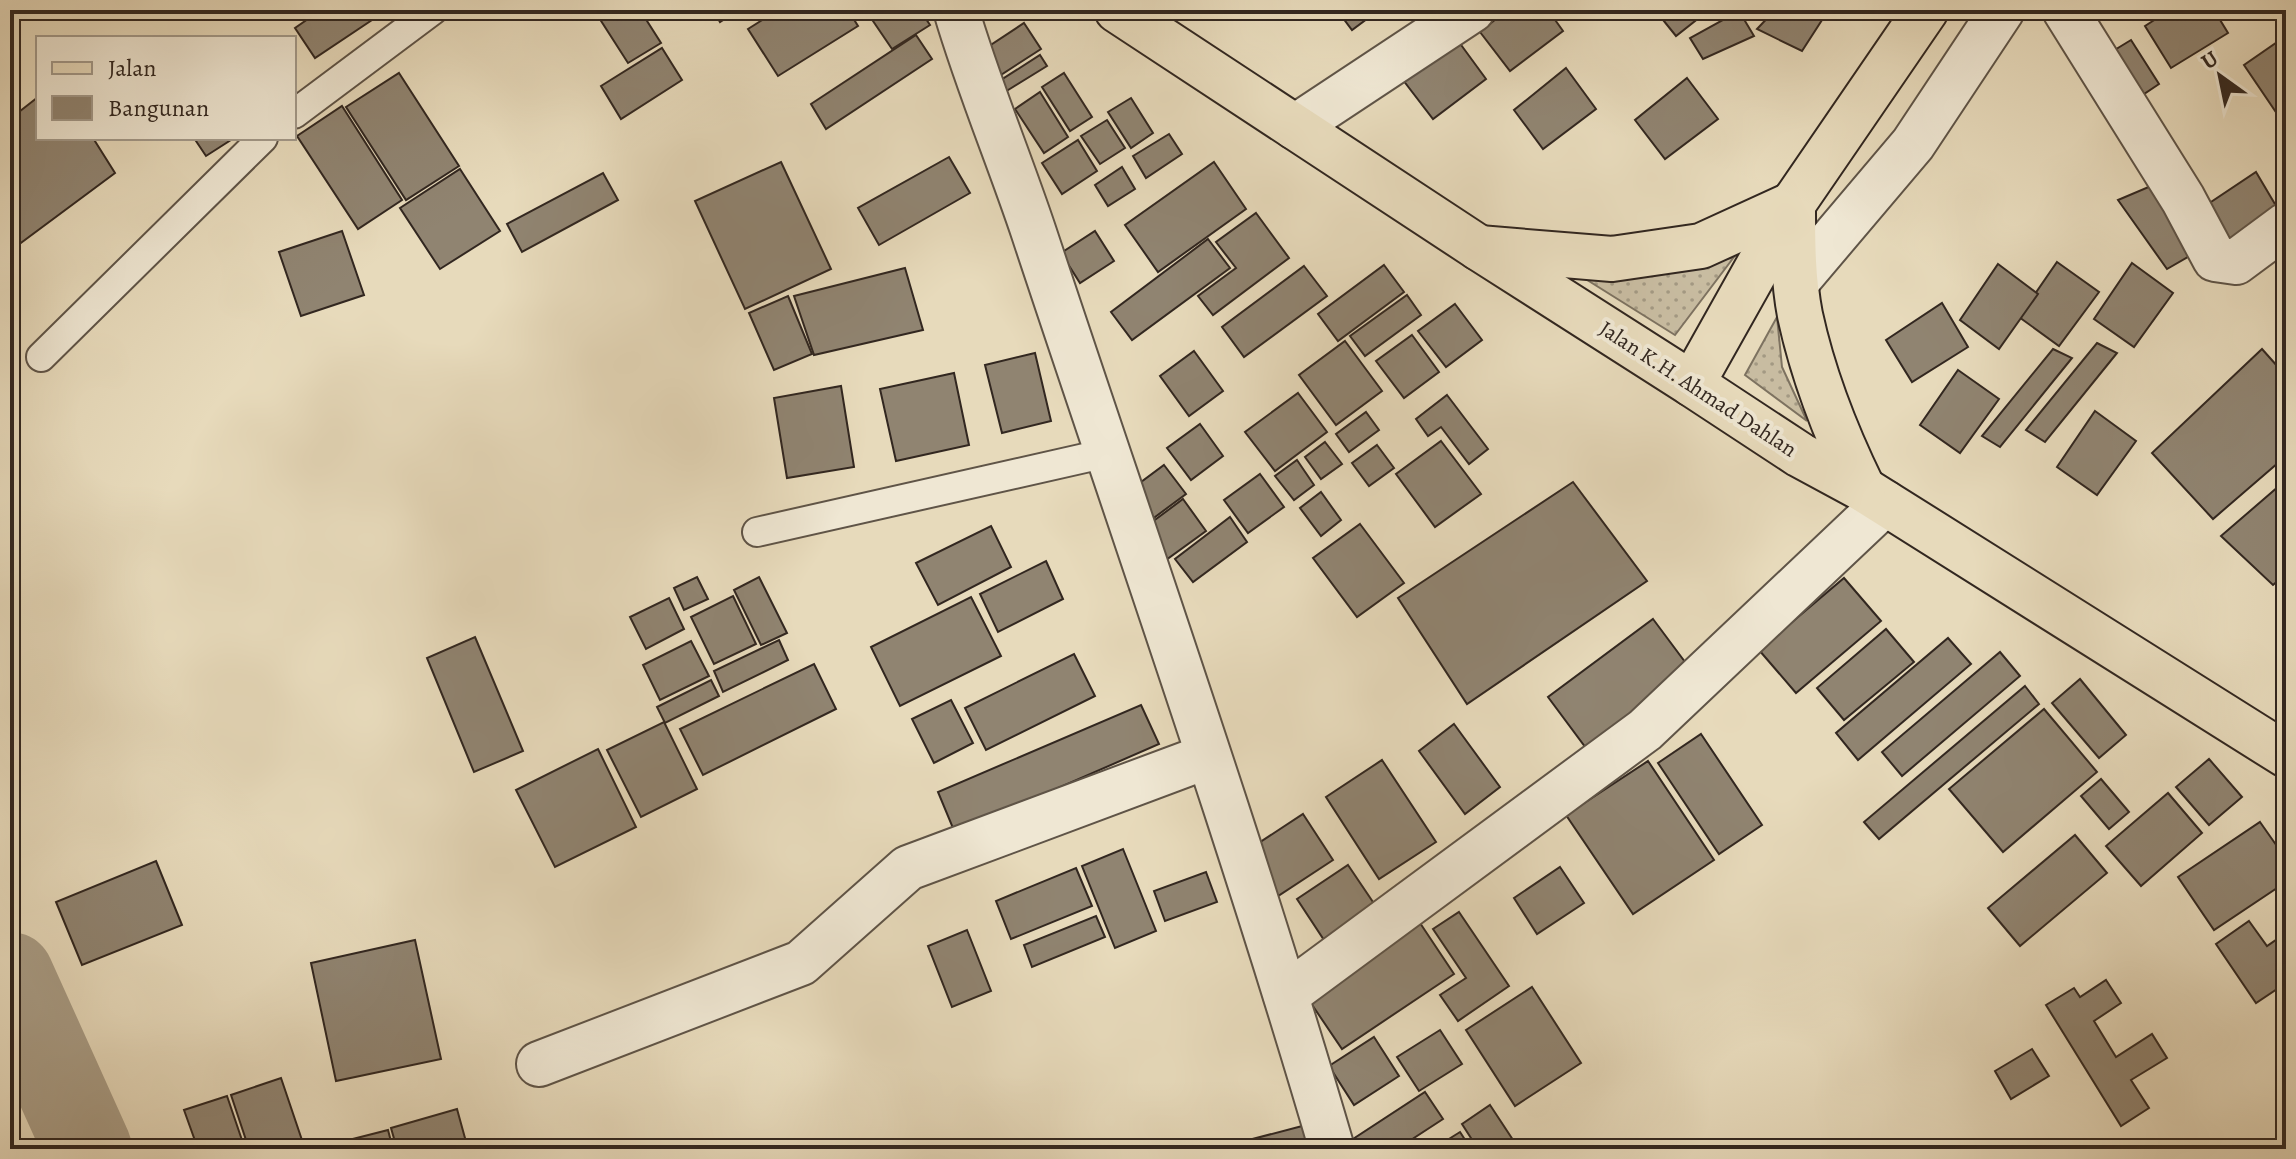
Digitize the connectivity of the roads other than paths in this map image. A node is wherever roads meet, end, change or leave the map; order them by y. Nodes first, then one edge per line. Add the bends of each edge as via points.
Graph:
1 (433, 10) edge
2 (956, 10) edge
3 (1117, 10) edge
4 (1472, 10) edge
5 (1926, 10) edge
6 (2002, 10) edge
7 (2065, 10) edge
8 (296, 113) edge
9 (1295, 127) junction
10 (261, 140) edge
11 (1793, 204) junction
12 (2286, 225) edge
13 (1479, 248) junction
14 (1797, 281) junction
15 (41, 357) dead end
16 (1692, 384) junction
17 (1107, 453) junction
18 (1874, 496) junction
19 (757, 532) dead end
20 (2286, 755) edge
21 (1208, 756) junction
22 (1286, 995) junction
23 (539, 1064) dead end
24 (1332, 1149) edge

1 - 8 lane
2 - 17 street
3 - 9 main road, Jalan K.H. Ahmad Dahlan
4 - 9 street
5 - 11 main road
6 - 14 street via 1913,144
7 - 12 street via 2215,259 2236,262
9 - 13 main road, Jalan K.H. Ahmad Dahlan
10 - 15 lane
11 - 13 main road via 1701,246 1612,259
11 - 14 main road
11 - 16 main road
13 - 16 main road, Jalan K.H. Ahmad Dahlan
14 - 18 main road via 1800,314 1841,444
16 - 18 main road, Jalan K.H. Ahmad Dahlan
17 - 19 lane
17 - 21 street
18 - 20 main road, Jalan K.H. Ahmad Dahlan
18 - 22 street via 1645,730
21 - 22 street
21 - 23 street via 908,868 801,963
22 - 24 street

